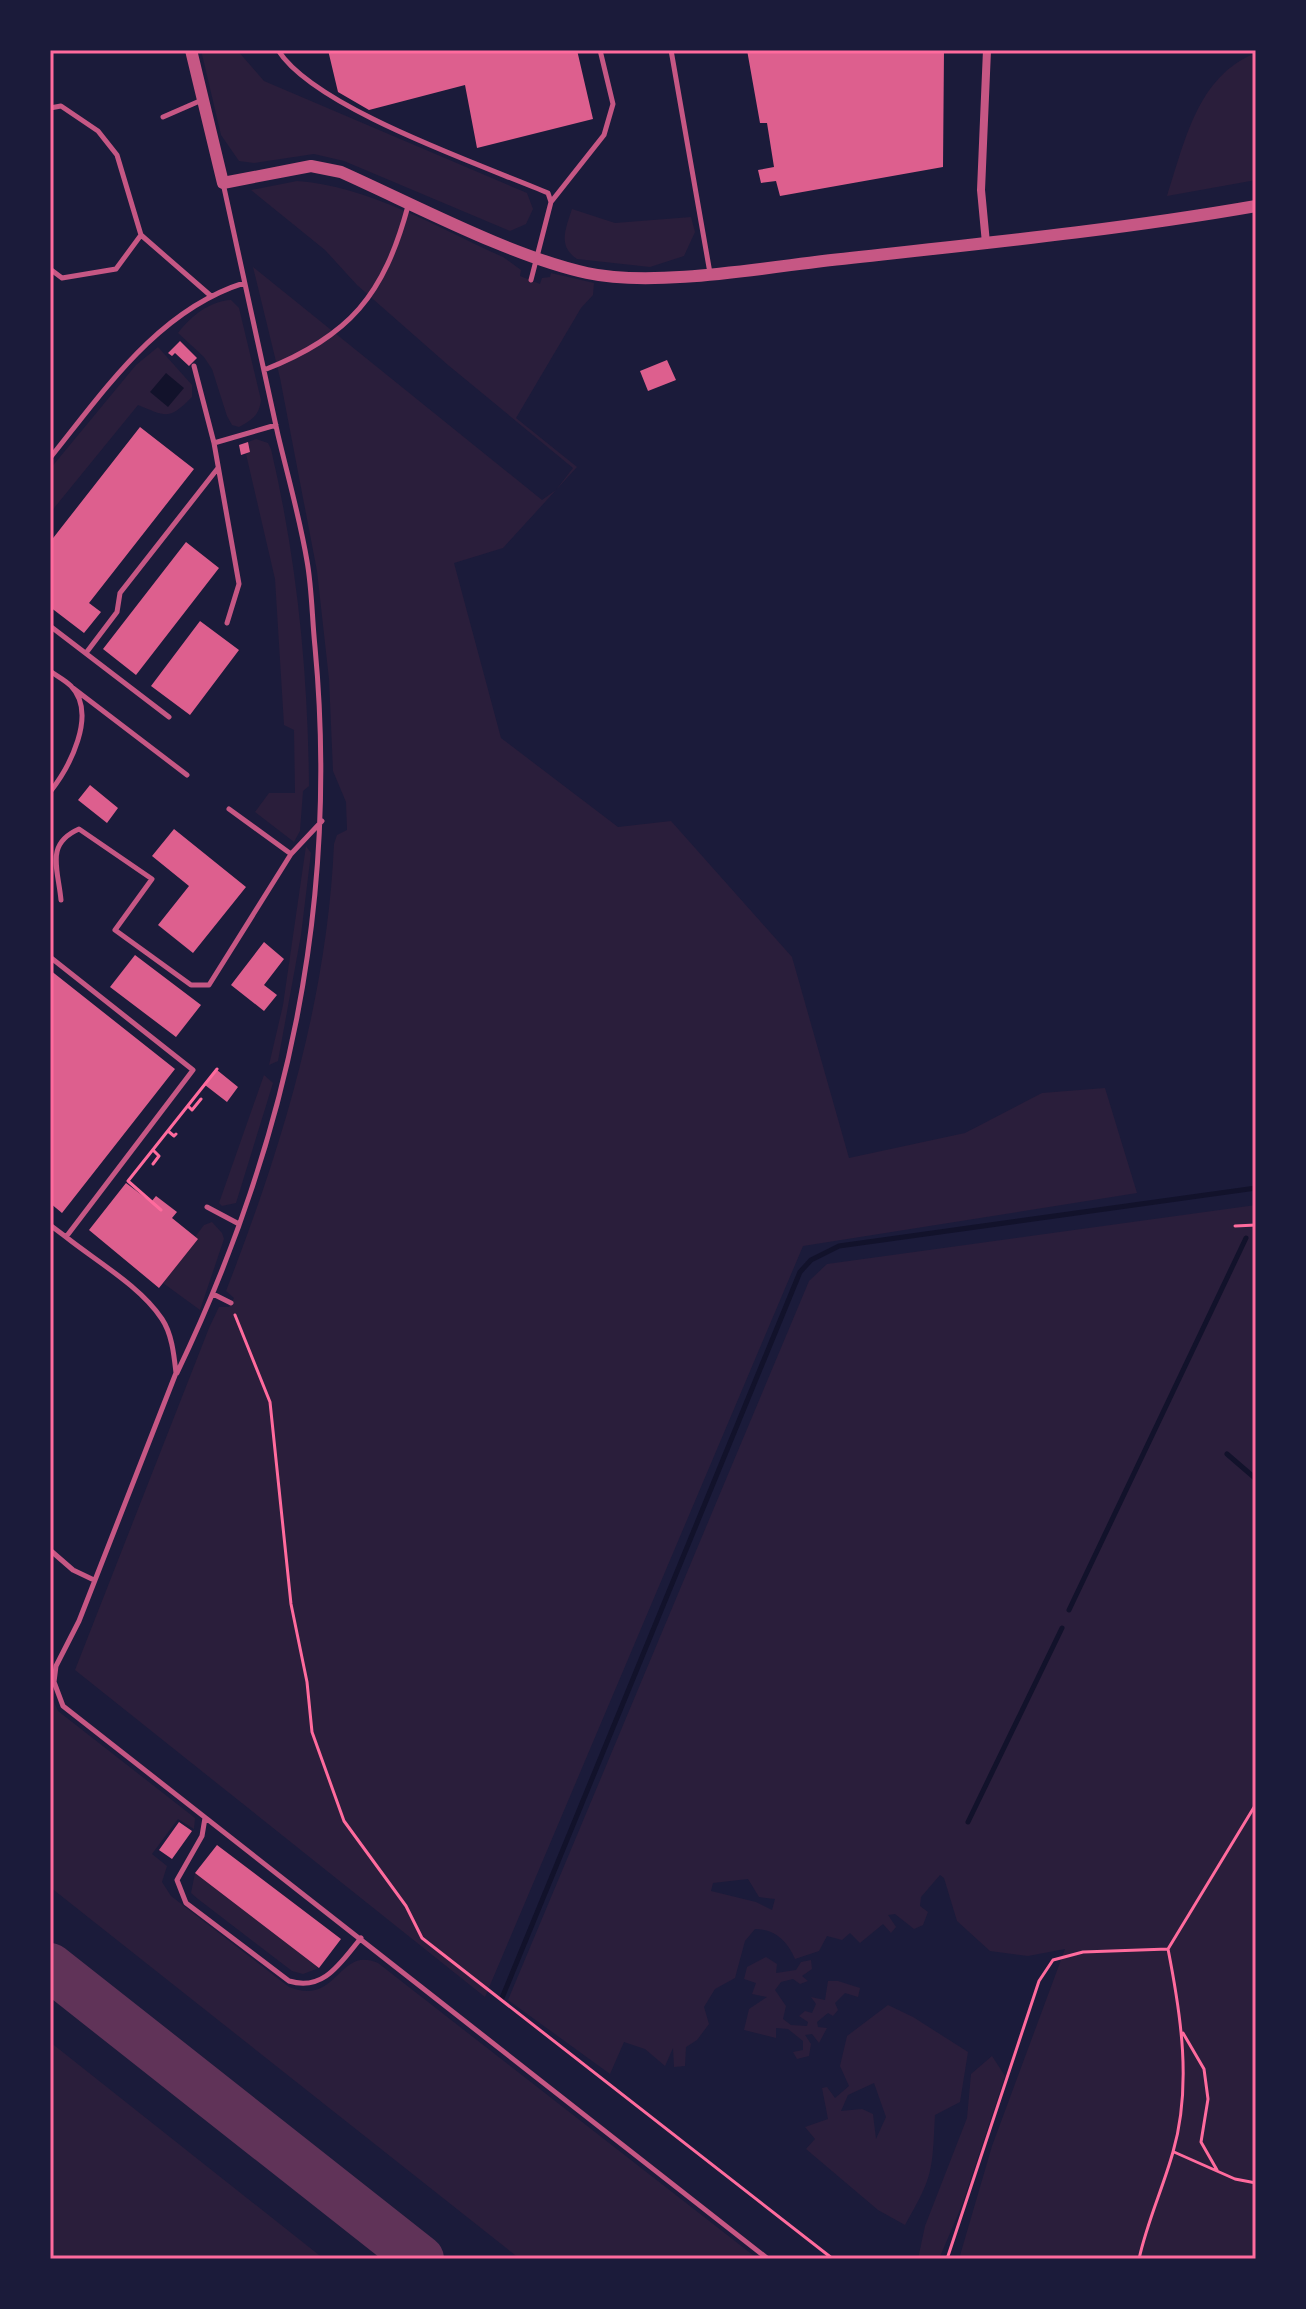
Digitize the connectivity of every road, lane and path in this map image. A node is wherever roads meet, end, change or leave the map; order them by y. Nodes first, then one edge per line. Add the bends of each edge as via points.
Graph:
1 (191, 50) edge
2 (278, 50) edge
3 (600, 50) edge
4 (671, 50) edge
5 (987, 50) edge
6 (203, 100) junction
7 (50, 108) edge
8 (163, 117) dead end
9 (223, 183) junction
10 (409, 202) junction
11 (551, 202) junction
12 (1256, 206) edge
13 (141, 235) junction
14 (986, 243) junction
15 (536, 258) junction
16 (50, 269) edge
17 (710, 274) junction
18 (531, 280) dead end
19 (244, 283) junction
20 (211, 296) junction
21 (194, 366) dead end
22 (264, 370) junction
23 (276, 425) junction
24 (214, 443) junction
25 (50, 458) edge
26 (218, 468) junction
27 (227, 623) dead end
28 (50, 626) edge
29 (86, 653) junction
30 (50, 671) edge
31 (73, 688) junction
32 (169, 717) dead end
33 (187, 775) dead end
34 (50, 792) edge
35 (229, 809) dead end
36 (322, 820) junction
37 (291, 854) junction
38 (61, 900) dead end
39 (50, 957) edge
40 (217, 1069) dead end
41 (201, 1099) dead end
42 (188, 1106) junction
43 (168, 1131) junction
44 (176, 1134) dead end
45 (153, 1150) junction
46 (153, 1164) dead end
47 (207, 1207) dead end
48 (161, 1210) dead end
49 (239, 1224) junction
50 (50, 1225) edge
51 (1256, 1225) edge
52 (1235, 1226) dead end
53 (66, 1237) junction
54 (213, 1294) junction
55 (231, 1303) joint
56 (176, 1373) junction
57 (50, 1550) edge
58 (94, 1580) junction
59 (1256, 1804) edge
60 (205, 1817) junction
61 (361, 1938) junction
62 (1168, 1949) junction
63 (1181, 2030) junction
64 (1174, 2151) junction
65 (1217, 2170) junction
66 (1256, 2183) edge
67 (768, 2259) edge
68 (833, 2259) edge
69 (947, 2259) edge
70 (1139, 2259) edge

1 - 6 street
2 - 11 lane via 323,91 367,116 548,193
3 - 11 lane via 613,104 604,135
4 - 17 lane
5 - 14 street via 981,190
6 - 8 lane
6 - 9 street
7 - 13 lane via 61,106 98,131 117,155
9 - 10 street via 311,166 341,172
9 - 19 lane
10 - 15 street
10 - 22 lane via 388,269 366,306 320,345
11 - 15 lane
12 - 14 street
13 - 16 lane via 116,269 62,278
13 - 20 lane
14 - 17 street
15 - 17 street via 615,277
15 - 18 lane
19 - 20 lane
19 - 22 lane
20 - 25 lane via 174,319 121,371
21 - 24 lane
22 - 23 lane
23 - 24 lane
23 - 36 lane via 307,562 318,676
24 - 26 lane
26 - 27 lane via 239,584
26 - 29 lane via 120,593 117,612
28 - 29 lane
29 - 32 lane
30 - 31 lane
31 - 33 lane
31 - 34 lane via 83,721 64,775
35 - 37 lane
36 - 37 lane
36 - 49 lane via 312,938 296,1031
37 - 38 lane via 209,985 191,985 115,930 152,879 79,829 62,836 56,846
39 - 53 lane via 193,1070
40 - 42 path
41 - 42 path via 192,1110
42 - 43 path
43 - 44 path
43 - 45 path
45 - 46 path via 159,1156
45 - 48 path via 128,1181
47 - 49 lane
49 - 54 lane
50 - 53 lane
51 - 52 path
53 - 56 lane via 162,1319
54 - 55 lane
54 - 56 lane
55 - 68 path via 270,1402 291,1604 312,1732 344,1821 406,1906 422,1938
56 - 58 lane
57 - 58 lane
58 - 60 lane via 56,1666 54,1682 63,1706
59 - 62 path
60 - 61 lane
60 - 61 lane via 202,1836 177,1880 186,1903 299,1984 330,1976
61 - 67 lane
62 - 63 path
62 - 69 path via 1083,1952 1053,1960 1039,1981
63 - 64 path via 1182,2094
63 - 65 path via 1204,2069 1208,2099 1201,2142
64 - 65 path
64 - 70 path
65 - 66 path

